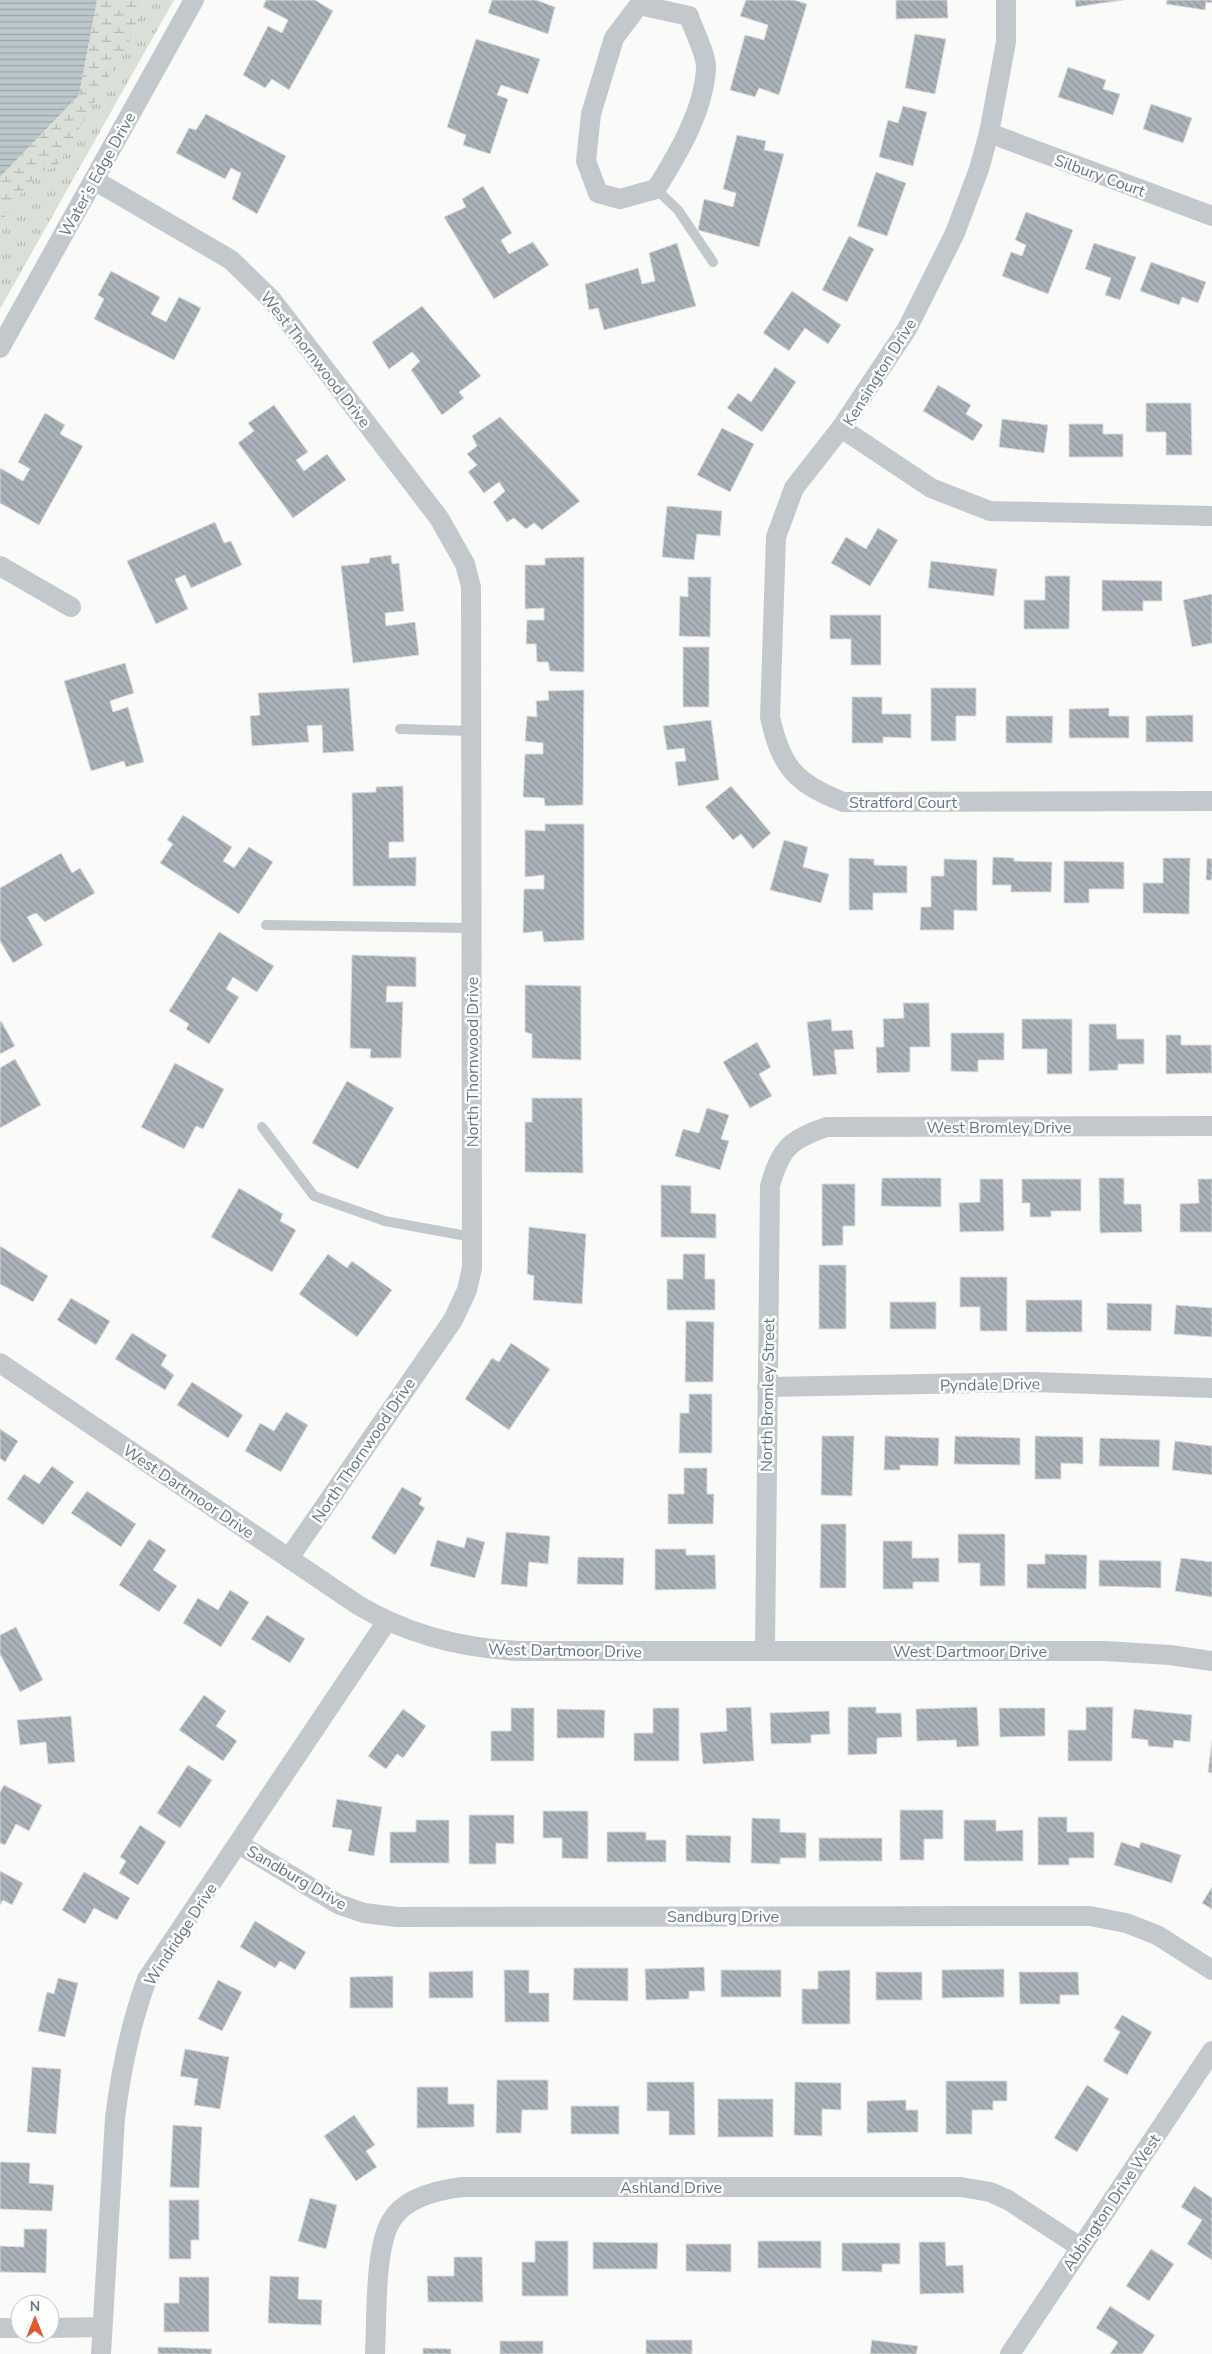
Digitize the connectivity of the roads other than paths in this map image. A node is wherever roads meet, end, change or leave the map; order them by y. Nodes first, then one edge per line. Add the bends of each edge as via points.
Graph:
1 (194, 0) edge
2 (1006, 0) edge
3 (638, 2) edge
4 (989, 133) junction
5 (94, 180) junction
6 (656, 189) junction
7 (1212, 216) edge
8 (713, 262) dead end
9 (0, 348) edge
10 (841, 428) junction
11 (1212, 516) edge
12 (439, 518) joint
13 (0, 566) edge
14 (71, 608) dead end
15 (400, 730) dead end
16 (471, 731) junction
17 (1212, 801) edge
18 (266, 925) dead end
19 (472, 928) junction
20 (1212, 1126) edge
21 (262, 1127) dead end
22 (790, 1144) joint
23 (472, 1237) junction
24 (0, 1363) edge
25 (767, 1387) junction
26 (1212, 1388) edge
27 (288, 1558) junction
28 (387, 1621) junction
29 (765, 1651) junction
30 (1212, 1662) edge
31 (239, 1844) junction
32 (1212, 1970) edge
33 (1212, 2050) edge
34 (1080, 2247) junction
35 (102, 2327) junction
36 (60, 2328) edge
37 (101, 2354) edge
38 (374, 2354) edge
39 (1010, 2354) edge

1 - 5 street, Water’s Edge Drive
2 - 4 street, Kensington Drive via 1006,42
3 - 6 street via 689,16 707,66 696,112 675,158
3 - 6 street via 614,38 591,114 586,161 598,193 620,199
4 - 7 street, Silbury Court
4 - 10 street, Kensington Drive via 955,233 907,329
5 - 9 street, Water’s Edge Drive
5 - 12 street, West Thornwood Drive via 231,260 266,293
6 - 8 lane via 678,210
10 - 11 street, Kensington Drive via 931,488 990,511
10 - 17 street, Stratford Court via 794,488 776,537 770,717 776,744 786,767 816,792 843,802
12 - 16 street, North Thornwood Drive via 465,564 471,587
13 - 14 street
15 - 16 lane
16 - 19 street, North Thornwood Drive
18 - 19 lane
19 - 23 street, North Thornwood Drive
20 - 22 street, West Bromley Drive via 827,1127
21 - 23 lane via 314,1196 385,1221
22 - 25 street, North Bromley Street via 776,1162 770,1186
23 - 27 street, North Thornwood Drive via 468,1290 453,1320
24 - 27 street, West Dartmoor Drive
25 - 26 street, Pyndale Drive via 1033,1382
25 - 29 street, North Bromley Street
27 - 28 street, West Dartmoor Drive
28 - 29 street, West Dartmoor Drive via 437,1640 496,1650
28 - 31 street, Windridge Drive
29 - 30 street, West Dartmoor Drive via 1104,1651 1170,1655
31 - 32 street, Sandburg Drive via 338,1904 364,1913 397,1917 1090,1916 1126,1923 1157,1935
31 - 35 street, Windridge Drive via 147,1979 126,2044 115,2118
33 - 34 street, Abbington Drive West
34 - 38 street, Ashland Drive via 1008,2200 990,2192 961,2187 462,2187 442,2190 406,2206 391,2220 383,2245
34 - 39 street, Abbington Drive West
35 - 36 street
35 - 37 street, Windridge Drive

